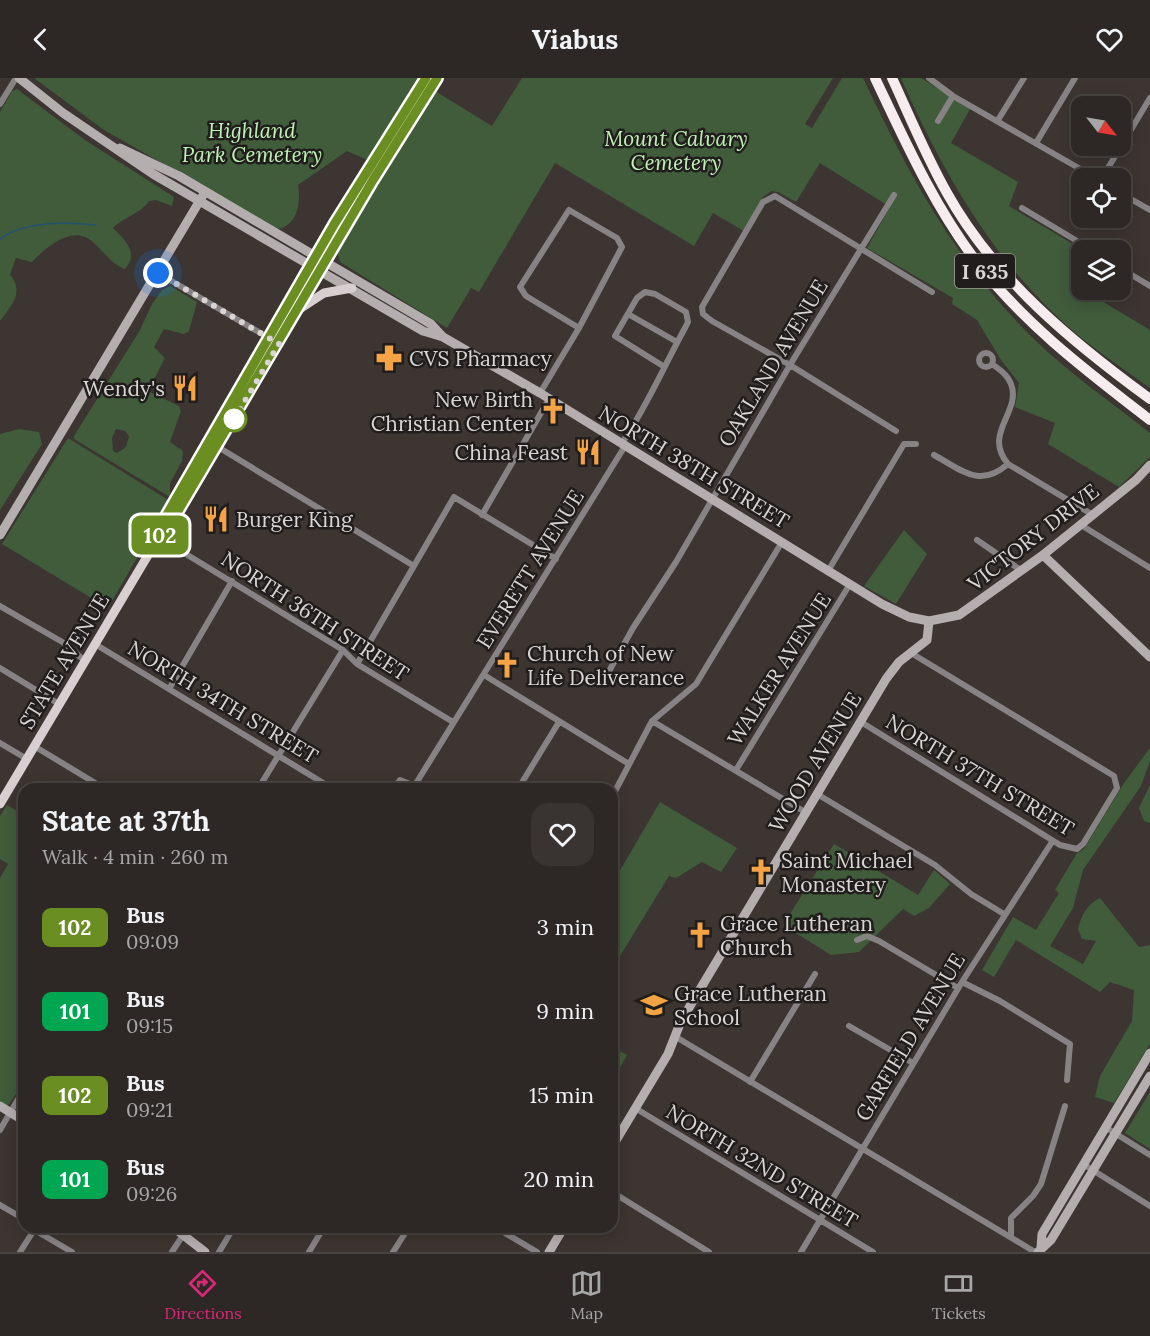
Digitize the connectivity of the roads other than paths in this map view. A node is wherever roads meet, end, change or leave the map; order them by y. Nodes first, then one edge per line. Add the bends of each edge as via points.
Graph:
1 (18, 78) edge
2 (426, 78) edge
3 (437, 78) edge
4 (875, 78) edge
5 (892, 78) edge
6 (1024, 78) edge
7 (1075, 78) edge
8 (931, 79) edge
9 (953, 96) junction
10 (1150, 98) edge
11 (0, 104) edge
12 (998, 120) junction
13 (938, 121) dead end
14 (1036, 143) junction
15 (1079, 168) edge
16 (1108, 168) edge
17 (894, 195) dead end
18 (203, 197) junction
19 (1131, 199) edge
20 (1022, 208) dead end
21 (1150, 210) edge
22 (1075, 240) edge
23 (862, 248) junction
24 (313, 261) junction
25 (323, 266) junction
26 (158, 273) junction
27 (1131, 275) edge
28 (1150, 286) edge
29 (352, 288) junction
30 (932, 292) dead end
31 (297, 311) junction
32 (628, 314) junction
33 (579, 328) junction
34 (268, 338) junction
35 (443, 338) junction
36 (677, 342) junction
37 (279, 344) junction
38 (992, 364) dead end
39 (790, 365) junction
40 (663, 366) junction
41 (540, 393) junction
42 (549, 399) junction
43 (1150, 399) edge
44 (1150, 420) edge
45 (896, 431) dead end
46 (207, 441) junction
47 (916, 444) dead end
48 (625, 446) junction
49 (217, 447) junction
50 (934, 455) dead end
51 (1008, 464) junction
52 (1150, 465) edge
53 (713, 500) junction
54 (482, 515) junction
55 (1093, 515) junction
56 (1081, 525) junction
57 (0, 535) edge
58 (158, 537) junction
59 (977, 540) dead end
60 (782, 542) junction
61 (1043, 555) junction
62 (556, 559) junction
63 (414, 566) junction
64 (1150, 568) edge
65 (828, 571) junction
66 (1022, 571) junction
67 (232, 581) junction
68 (850, 584) junction
69 (0, 606) edge
70 (929, 621) junction
71 (95, 644) junction
72 (343, 650) junction
73 (911, 653) junction
74 (1150, 657) edge
75 (85, 661) junction
76 (357, 664) junction
77 (0, 668) edge
78 (608, 673) dead end
79 (484, 675) junction
80 (169, 689) junction
81 (60, 704) junction
82 (652, 721) junction
83 (453, 722) junction
84 (559, 722) junction
85 (861, 722) junction
86 (0, 743) edge
87 (34, 746) junction
88 (278, 755) junction
89 (27, 759) junction
90 (629, 764) junction
91 (736, 770) junction
92 (95, 783) edge
93 (262, 783) edge
94 (323, 783) edge
95 (416, 783) edge
96 (522, 783) edge
97 (618, 785) edge
98 (817, 794) junction
99 (0, 804) edge
100 (806, 812) junction
101 (1052, 842) junction
102 (1004, 914) junction
103 (857, 940) dead end
104 (815, 974) dead end
105 (960, 985) junction
106 (849, 1026) dead end
107 (676, 1037) junction
108 (1150, 1053) edge
109 (913, 1063) junction
110 (1150, 1076) edge
111 (1067, 1080) dead end
112 (750, 1082) junction
113 (18, 1099) edge
114 (0, 1106) edge
115 (1065, 1106) dead end
116 (635, 1108) junction
117 (10, 1113) junction
118 (18, 1118) edge
119 (1105, 1127) junction
120 (618, 1129) edge
121 (0, 1130) edge
122 (1116, 1133) junction
123 (863, 1148) junction
124 (1150, 1155) edge
125 (1083, 1164) junction
126 (1094, 1171) junction
127 (618, 1196) edge
128 (0, 1205) edge
129 (1150, 1206) edge
130 (18, 1216) edge
131 (819, 1220) junction
132 (31, 1233) edge
133 (44, 1233) edge
134 (180, 1233) edge
135 (230, 1233) edge
136 (320, 1233) edge
137 (405, 1233) edge
138 (505, 1233) edge
139 (560, 1233) edge
140 (183, 1235) junction
141 (1011, 1237) junction
142 (1038, 1250) edge
143 (20, 1252) edge
144 (72, 1252) edge
145 (172, 1252) edge
146 (205, 1252) edge
147 (219, 1252) edge
148 (309, 1252) edge
149 (393, 1252) edge
150 (537, 1252) edge
151 (549, 1252) edge
152 (709, 1252) edge
153 (801, 1252) edge
154 (873, 1252) edge
155 (1051, 1252) edge

1 - 11 street
1 - 18 main road, NORTH 38TH STREET via 111,146 145,158
2 - 24 main road, STATE AVENUE
3 - 25 main road, STATE AVENUE
4 - 44 highway, I 635 via 942,211 976,261 1048,338
5 - 43 highway, I 635 via 948,195 976,237 1060,330
6 - 12 street
7 - 14 street
8 - 9 street
9 - 12 street
9 - 13 street
10 - 16 street
12 - 14 street
14 - 15 street
17 - 23 street, OAKLAND AVENUE
18 - 24 main road, NORTH 38TH STREET
18 - 26 main road
19 - 21 street
20 - 22 street
23 - 30 street
23 - 39 street, OAKLAND AVENUE
23 - 39 street via 775,196 765,199 702,307 703,314
24 - 25 main road, NORTH 38TH STREET
24 - 34 main road, STATE AVENUE
25 - 29 main road, NORTH 38TH STREET
25 - 31 main road, STATE AVENUE
25 - 35 main road, NORTH 38TH STREET via 431,324
26 - 34 street
26 - 57 main road
27 - 28 street
29 - 31 main road via 324,293
29 - 35 main road, NORTH 38TH STREET via 423,331
31 - 37 main road, STATE AVENUE
32 - 36 street
32 - 36 street, EVERETT AVENUE via 641,294 655,294 687,314 688,322
32 - 40 street, EVERETT AVENUE via 616,338
33 - 33 street via 622,247 617,238 568,210 521,290
33 - 41 street
34 - 37 street
34 - 46 main road, STATE AVENUE
35 - 41 main road, NORTH 38TH STREET
36 - 40 street, EVERETT AVENUE
37 - 49 main road, STATE AVENUE
38 - 51 street via 1011,382 1013,391 999,438 999,448
39 - 45 street
39 - 53 street, OAKLAND AVENUE
40 - 48 street, EVERETT AVENUE via 644,411 624,440
41 - 42 main road, NORTH 38TH STREET
42 - 48 main road, NORTH 38TH STREET
42 - 54 street
46 - 49 street
46 - 58 main road, STATE AVENUE
47 - 65 street, WALKER AVENUE via 904,444
48 - 53 main road, NORTH 38TH STREET
48 - 62 street, EVERETT AVENUE
49 - 58 main road, STATE AVENUE via 169,526
49 - 63 street
50 - 51 street via 978,477 998,473
51 - 55 street
52 - 55 main road, VICTORY DRIVE
53 - 60 main road, NORTH 38TH STREET
53 - 78 street, OAKLAND AVENUE
54 - 62 street
54 - 63 street via 454,497
55 - 56 main road, VICTORY DRIVE
56 - 61 main road, VICTORY DRIVE
56 - 64 street
58 - 67 street, NORTH 36TH STREET
58 - 71 main road, STATE AVENUE
59 - 66 street
60 - 65 main road, NORTH 38TH STREET
60 - 82 street via 696,684
61 - 66 main road, VICTORY DRIVE
61 - 74 main road
62 - 79 street, EVERETT AVENUE
63 - 76 street
65 - 68 main road, NORTH 38TH STREET
66 - 70 main road, VICTORY DRIVE via 968,610
67 - 72 street, NORTH 36TH STREET
67 - 80 street
68 - 70 main road, NORTH 38TH STREET via 896,611
68 - 91 street, WALKER AVENUE
69 - 75 street via 64,643
70 - 73 main road, WOOD AVENUE via 927,640
71 - 75 main road, STATE AVENUE
71 - 80 street, NORTH 34TH STREET
72 - 76 street, NORTH 36TH STREET
72 - 88 street
73 - 85 main road, WOOD AVENUE via 892,671
73 - 101 street, NORTH 37TH STREET via 1114,776 1114,794 1083,844 1072,849
75 - 81 main road, STATE AVENUE
76 - 83 street, NORTH 36TH STREET
77 - 81 street
79 - 83 street, EVERETT AVENUE
79 - 84 street
80 - 88 street, NORTH 34TH STREET
81 - 87 main road, STATE AVENUE
82 - 90 street
82 - 91 street
83 - 95 street, EVERETT AVENUE
84 - 90 street
84 - 96 street
85 - 98 main road, WOOD AVENUE
85 - 101 street, NORTH 37TH STREET
86 - 89 street
87 - 89 main road, STATE AVENUE
87 - 92 street
88 - 93 street
88 - 94 street, NORTH 34TH STREET
89 - 99 main road, STATE AVENUE
90 - 97 street
91 - 100 street
98 - 100 main road, WOOD AVENUE
98 - 102 street via 940,869 970,894
100 - 107 main road, WOOD AVENUE via 681,1021
101 - 102 street, GARFIELD AVENUE
102 - 105 street, GARFIELD AVENUE
103 - 105 street via 867,936 879,941
104 - 112 street
105 - 109 street, GARFIELD AVENUE
105 - 111 street via 1000,1001 1070,1044
106 - 109 street
107 - 112 street
107 - 116 main road, WOOD AVENUE
108 - 119 main road
109 - 123 street, GARFIELD AVENUE
110 - 122 main road
112 - 123 street
113 - 117 street
114 - 117 main road
115 - 141 street via 1041,1184 1011,1218
116 - 120 main road, WOOD AVENUE
116 - 131 street, NORTH 32ND STREET
117 - 118 main road
117 - 121 street
119 - 122 street
119 - 125 main road
122 - 124 street
122 - 126 main road
123 - 131 street, GARFIELD AVENUE
123 - 141 street
125 - 126 street
125 - 142 main road via 1042,1234
126 - 129 street
126 - 142 main road via 1051,1240
127 - 152 street
128 - 130 street
131 - 153 street, GARFIELD AVENUE
131 - 154 street, NORTH 32ND STREET
132 - 143 street
133 - 144 street
134 - 140 main road
135 - 147 street
136 - 148 street
137 - 149 street
138 - 150 street
139 - 151 main road
140 - 145 street
140 - 146 main road
141 - 142 street
142 - 155 street

